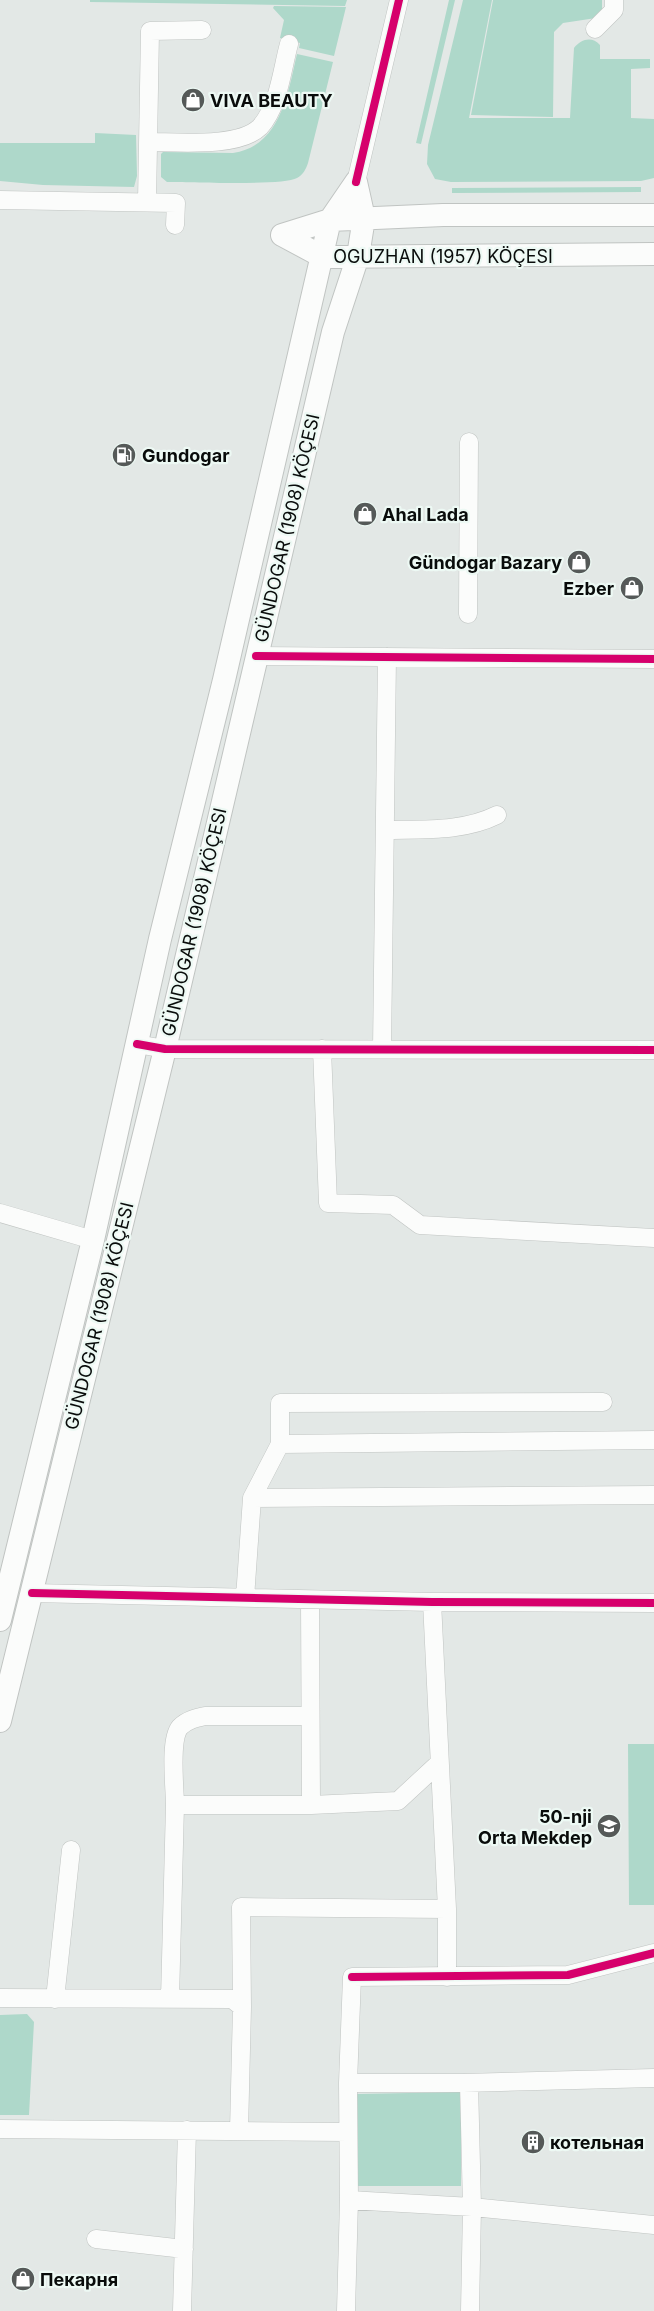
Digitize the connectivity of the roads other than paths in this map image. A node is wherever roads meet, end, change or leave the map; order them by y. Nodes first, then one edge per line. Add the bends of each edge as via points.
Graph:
1 (399, 0) edge
2 (614, 0) edge
3 (595, 29) dead end
4 (202, 30) dead end
5 (289, 44) dead end
6 (148, 142) junction
7 (356, 182) junction
8 (0, 200) edge
9 (147, 202) junction
10 (654, 215) edge
11 (364, 218) junction
12 (330, 220) junction
13 (175, 225) dead end
14 (654, 254) edge
15 (323, 256) junction
16 (358, 256) junction
17 (469, 442) dead end
18 (468, 614) dead end
19 (256, 656) junction
20 (387, 657) junction
21 (654, 660) edge
22 (497, 815) dead end
23 (385, 830) junction
24 (137, 1044) junction
25 (165, 1048) junction
26 (322, 1049) junction
27 (382, 1049) junction
28 (654, 1050) edge
29 (654, 1058) edge
30 (0, 1214) edge
31 (654, 1238) edge
32 (93, 1240) junction
33 (603, 1402) dead end
34 (654, 1440) edge
35 (280, 1444) junction
36 (654, 1495) edge
37 (252, 1498) junction
38 (8, 1588) junction
39 (32, 1593) junction
40 (245, 1598) junction
41 (310, 1600) junction
42 (432, 1602) junction
43 (654, 1602) edge
44 (0, 1620) edge
45 (310, 1716) junction
46 (0, 1721) edge
47 (440, 1763) junction
48 (311, 1804) junction
49 (175, 1805) junction
50 (71, 1850) dead end
51 (447, 1909) junction
52 (654, 1954) edge
53 (447, 1977) junction
54 (0, 1998) edge
55 (55, 1999) junction
56 (170, 1999) junction
57 (242, 2007) junction
58 (654, 2078) edge
59 (348, 2083) junction
60 (463, 2083) junction
61 (0, 2129) edge
62 (187, 2130) junction
63 (240, 2131) junction
64 (348, 2132) junction
65 (350, 2200) junction
66 (472, 2207) junction
67 (654, 2225) edge
68 (96, 2239) dead end
69 (184, 2249) junction
70 (182, 2311) edge
71 (346, 2311) edge
72 (470, 2311) edge

1 - 7 street, GÜNDOGAR (1908) KÖÇESI
2 - 3 street via 614,10
4 - 6 street via 150,31
5 - 6 street via 267,116 249,135 232,140
6 - 9 street
7 - 11 main road, GÜNDOGAR (1908) KÖÇESI
7 - 12 main road, GÜNDOGAR (1908) KÖÇESI
8 - 9 street
9 - 13 street via 176,203
10 - 11 main road, OGUZHAN (1957) KÖÇESI
11 - 12 main road, OGUZHAN (1957) KÖÇESI
11 - 16 main road, GÜNDOGAR (1908) KÖÇESI
12 - 15 main road, GÜNDOGAR (1908) KÖÇESI
12 - 15 main road, OGUZHAN (1957) KÖÇESI via 282,235
14 - 16 main road, OGUZHAN (1957) KÖÇESI
15 - 16 main road, OGUZHAN (1957) KÖÇESI
15 - 24 main road, GÜNDOGAR (1908) KÖÇESI
16 - 19 main road, GÜNDOGAR (1908) KÖÇESI via 333,332
17 - 18 street
19 - 20 street
19 - 25 main road, GÜNDOGAR (1908) KÖÇESI
20 - 21 street
20 - 23 street
22 - 23 street via 480,824
23 - 27 street
24 - 25 street
24 - 32 main road, GÜNDOGAR (1908) KÖÇESI
25 - 26 street
25 - 39 main road, GÜNDOGAR (1908) KÖÇESI
26 - 27 street
26 - 31 street via 328,1204 393,1205 420,1225
27 - 28 street
28 - 29 street
30 - 32 street
32 - 38 main road, GÜNDOGAR (1908) KÖÇESI
33 - 35 street via 280,1403
34 - 35 street
35 - 37 street
36 - 37 street
37 - 40 street
38 - 39 main road
38 - 44 main road, GÜNDOGAR (1908) KÖÇESI
39 - 40 street
39 - 46 main road, GÜNDOGAR (1908) KÖÇESI
40 - 41 street
41 - 42 street
41 - 45 street
42 - 43 street
42 - 47 street
45 - 48 street
45 - 49 street via 205,1716 191,1720 179,1728 174,1744
47 - 48 street via 398,1801
47 - 51 street
48 - 49 street
49 - 56 street
50 - 55 street
51 - 53 street
51 - 57 street via 241,1907
52 - 53 street via 568,1975
53 - 59 street via 352,1977
54 - 55 street
55 - 56 street
56 - 57 street via 232,1998
57 - 63 street
58 - 60 street
59 - 60 street
59 - 64 street
60 - 66 street via 469,2082
61 - 62 street
62 - 63 street
62 - 69 street
63 - 64 street
64 - 65 street
65 - 66 street
65 - 71 street
66 - 67 street
66 - 72 street
68 - 69 street
69 - 70 street

